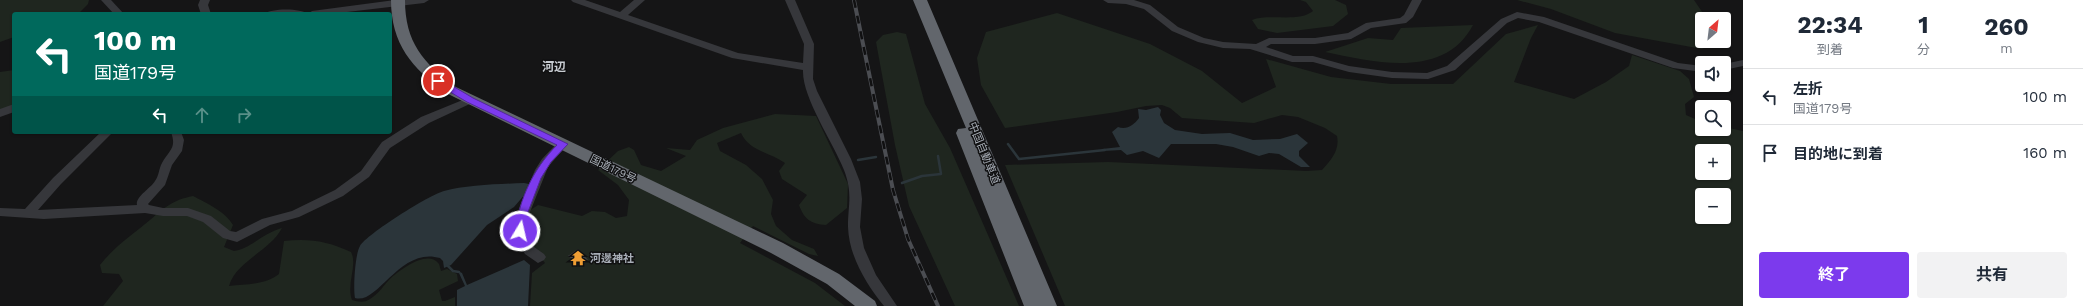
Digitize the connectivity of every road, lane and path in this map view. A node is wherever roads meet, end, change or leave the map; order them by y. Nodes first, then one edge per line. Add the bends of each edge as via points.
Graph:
1 (106, 0) edge
2 (205, 0) edge
3 (424, 0) edge
4 (576, 0) edge
5 (640, 0) edge
6 (790, 0) edge
7 (909, 0) edge
8 (920, 0) edge
9 (1108, 0) edge
10 (1417, 0) edge
11 (397, 2) edge
12 (117, 12) edge
13 (205, 12) edge
14 (326, 12) edge
15 (621, 16) junction
16 (1259, 48) junction
17 (1743, 63) edge
18 (1731, 66) edge
19 (808, 67) junction
20 (1695, 68) edge
21 (470, 100) junction
22 (12, 109) edge
23 (0, 113) edge
24 (106, 134) edge
25 (177, 134) edge
26 (563, 144) junction
27 (144, 208) junction
28 (0, 212) edge
29 (28, 214) junction
30 (540, 257) dead end
31 (868, 306) edge
32 (891, 306) edge
33 (1033, 306) edge
34 (1048, 306) edge

1 - 12 street
2 - 13 street via 203,5
3 - 11 street
4 - 15 street
5 - 15 street
6 - 19 street via 809,44
7 - 33 highway, 中国自動車道
8 - 34 highway, 中国自動車道
9 - 16 street via 1127,1 1147,7 1174,29 1201,40
10 - 16 street via 1403,21 1369,24 1351,36 1315,41 1269,41
11 - 14 street
11 - 21 highway, 国道179号 via 403,37 411,54 438,81
15 - 19 street via 736,56
16 - 20 street via 1280,56 1313,59 1348,69 1392,75 1428,76 1451,68 1504,21 1517,15 1541,19 1677,66
17 - 18 street
19 - 32 street via 812,91 854,182 854,226 861,258
21 - 26 highway, 国道179号
21 - 27 street via 425,120 386,145 365,174 345,190 295,214 266,222 244,235 227,235 207,219 188,212 163,212
22 - 23 street
24 - 29 street
25 - 27 street via 179,140 177,150 167,164 161,182 142,203
26 - 30 street via 540,171 521,221 523,241 529,252
26 - 31 highway, 国道179号 via 805,263 833,279
27 - 29 street
28 - 29 street

